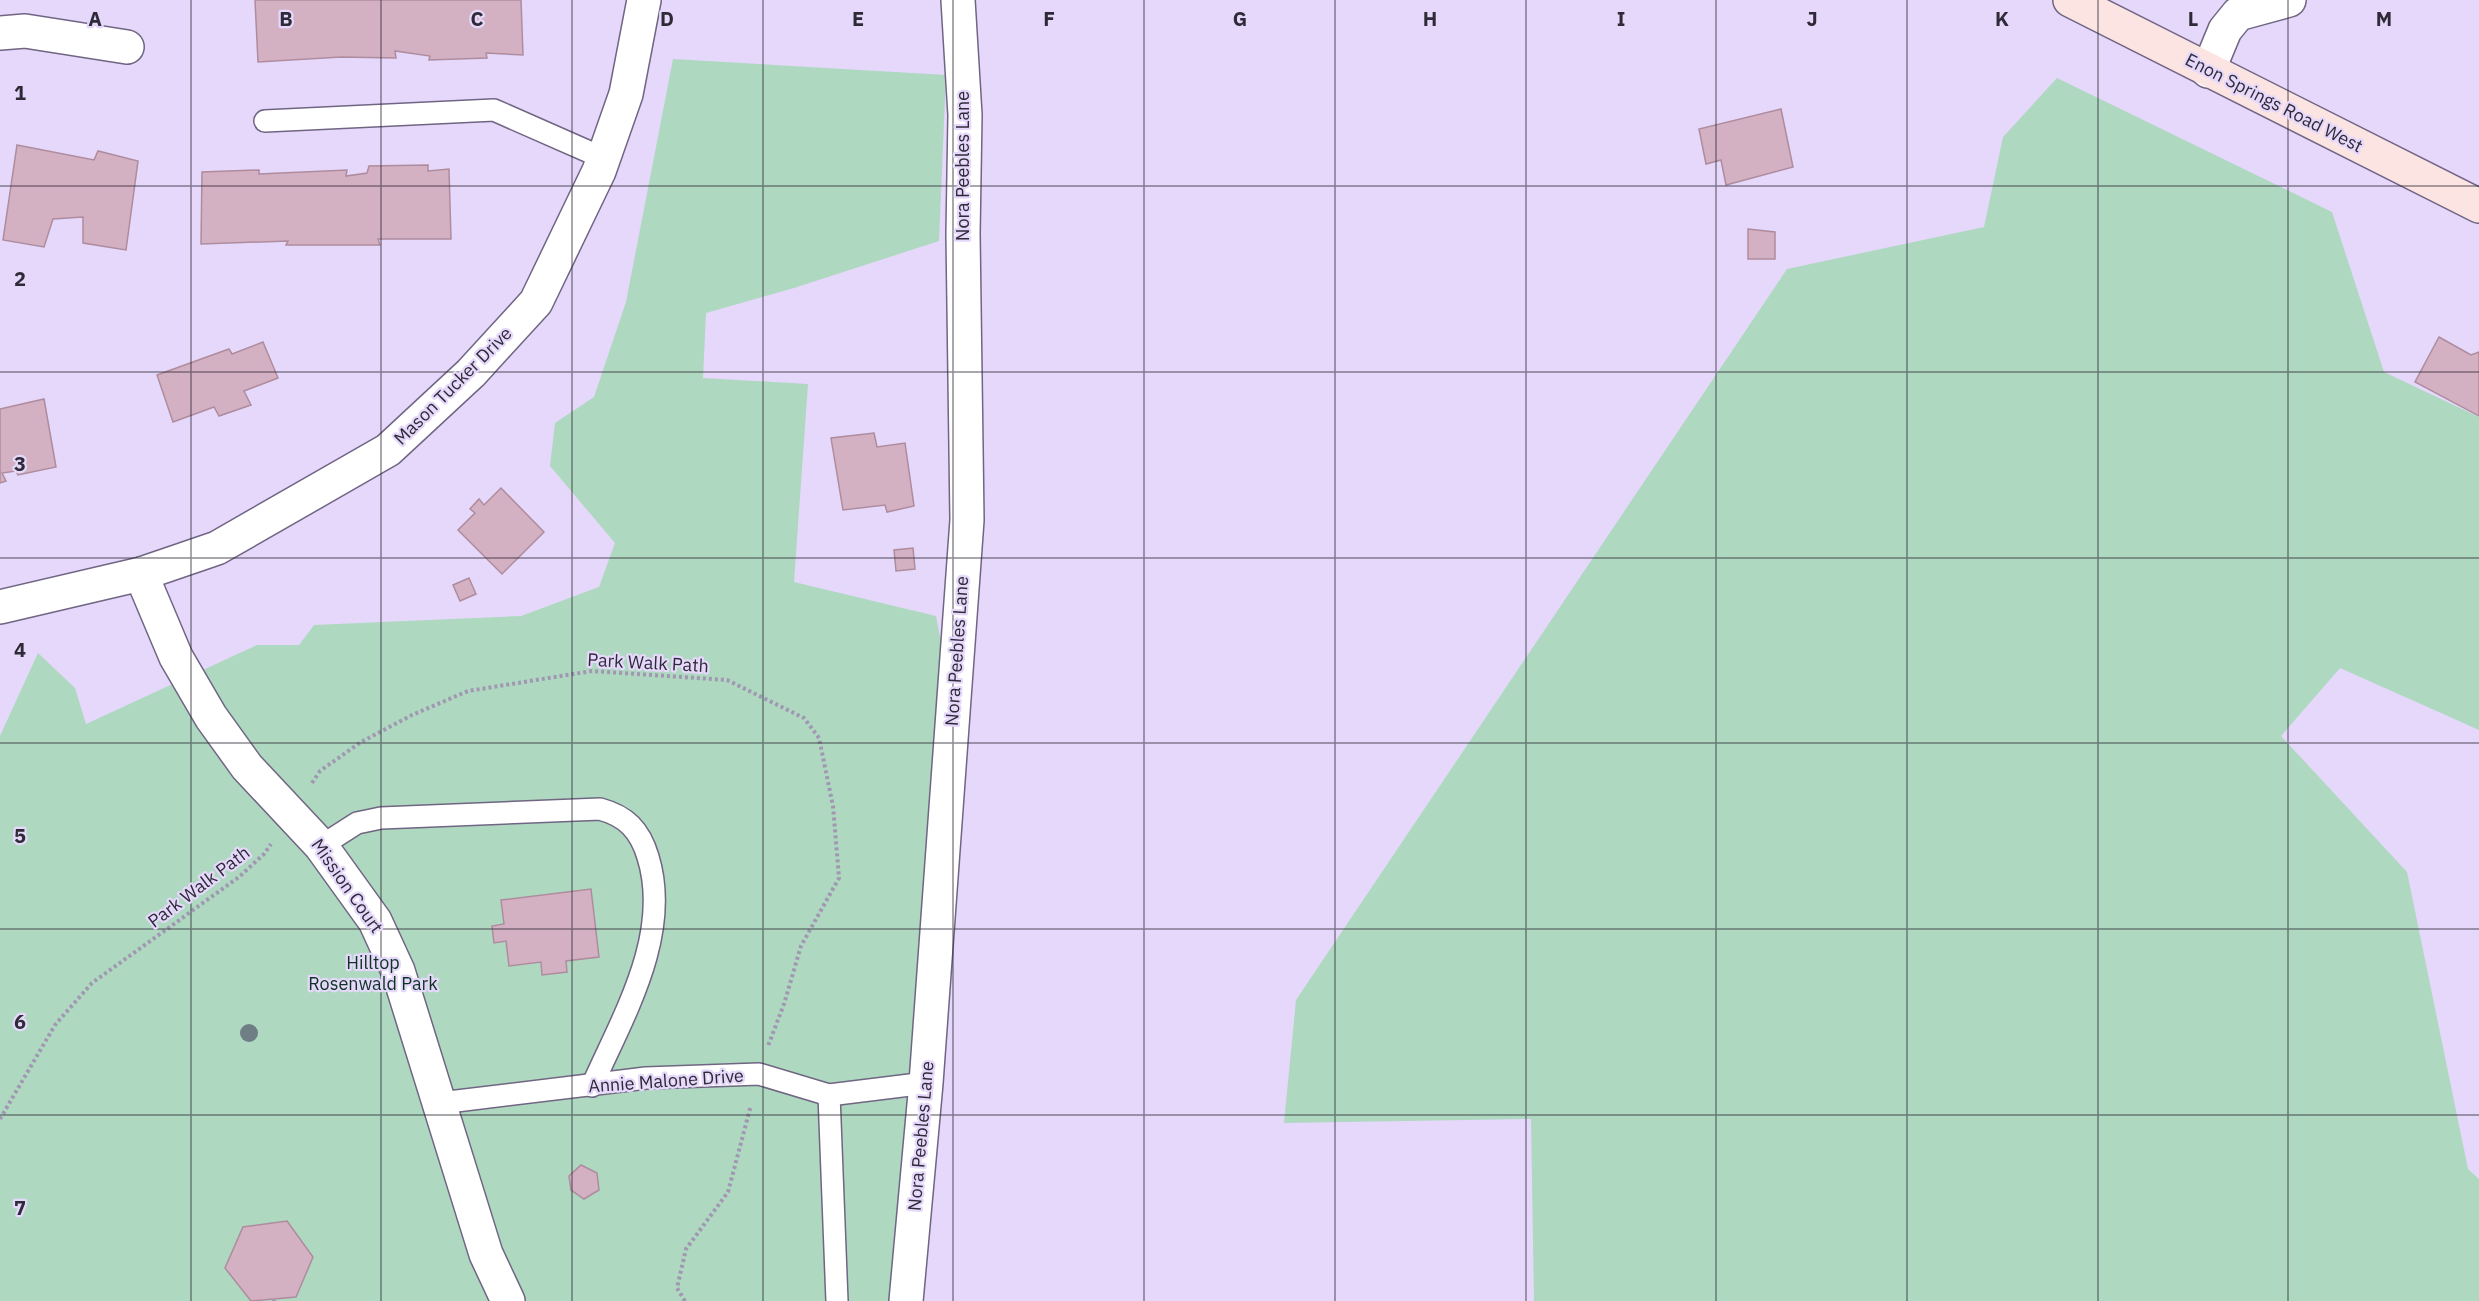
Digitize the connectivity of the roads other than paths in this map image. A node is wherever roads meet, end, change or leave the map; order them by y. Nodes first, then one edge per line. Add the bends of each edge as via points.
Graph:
1 (644, 0) edge
2 (958, 0) edge
3 (2070, 0) edge
4 (2289, 0) edge
5 (0, 33) edge
6 (128, 47) dead end
7 (2208, 71) junction
8 (265, 121) dead end
9 (603, 158) junction
10 (2479, 206) edge
11 (141, 574) junction
12 (0, 607) edge
13 (321, 846) junction
14 (926, 1083) junction
15 (592, 1086) junction
16 (829, 1095) junction
17 (440, 1103) junction
18 (508, 1301) edge
19 (837, 1301) edge
20 (906, 1301) edge

1 - 9 street, Mason Tucker Drive via 626,94
2 - 14 street, Nora Peebles Lane via 965,115 967,519
3 - 7 street, Enon Springs Road West
4 - 7 street via 2238,14 2225,30
5 - 6 street via 25,31
7 - 10 street, Enon Springs Road West
8 - 9 lane via 494,110
9 - 11 street, Mason Tucker Drive via 536,302 471,373 388,450 217,548
11 - 12 street, Mason Tucker Drive
11 - 13 street, Mission Court via 176,657 211,717 248,767
13 - 15 lane via 357,823 381,818 600,809 616,813 632,824 644,844 654,875 654,924 622,1019
13 - 17 street, Mission Court via 375,921 398,971
14 - 16 lane, Annie Malone Drive
14 - 20 street, Nora Peebles Lane
15 - 16 lane, Annie Malone Drive via 646,1078 759,1074
15 - 17 lane, Annie Malone Drive
16 - 19 lane
17 - 18 street, Mission Court via 486,1254

